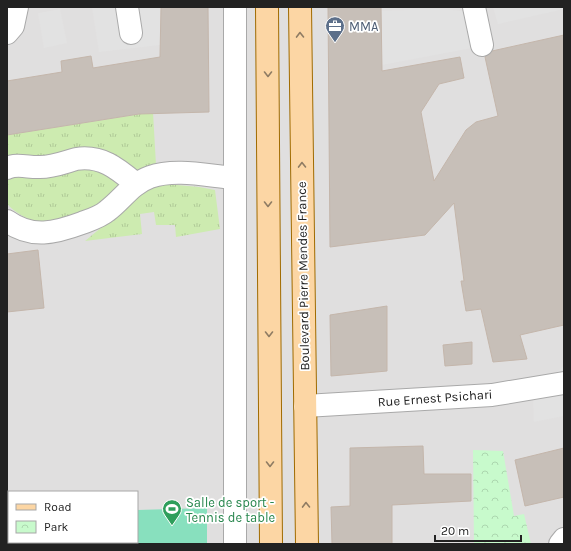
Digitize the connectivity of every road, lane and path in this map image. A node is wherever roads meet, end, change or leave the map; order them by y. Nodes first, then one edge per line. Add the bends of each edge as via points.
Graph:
1 (17, 7) edge
2 (127, 7) edge
3 (235, 7) edge
4 (267, 7) edge
5 (300, 7) edge
6 (474, 7) edge
7 (7, 33) edge
8 (131, 33) dead end
9 (482, 45) dead end
10 (7, 168) edge
11 (235, 178) junction
12 (136, 184) junction
13 (7, 221) edge
14 (564, 383) edge
15 (305, 406) junction
16 (564, 539) edge
17 (234, 544) edge
18 (270, 544) edge
19 (307, 544) edge
20 (560, 544) edge

1 - 7 street via 13,26
2 - 8 street
3 - 11 street
4 -> 18 main road
15 -> 5 main road, Boulevard Pierre Mendes France
6 - 9 street
10 - 12 street via 40,168 77,159 94,158 114,166
11 - 12 street via 180,173 160,174
11 - 17 street
12 - 13 street via 107,212 58,232 33,232
14 - 15 street, Rue Ernest Psichari via 492,395
19 -> 15 main road, Boulevard Pierre Mendes France
16 - 20 street

